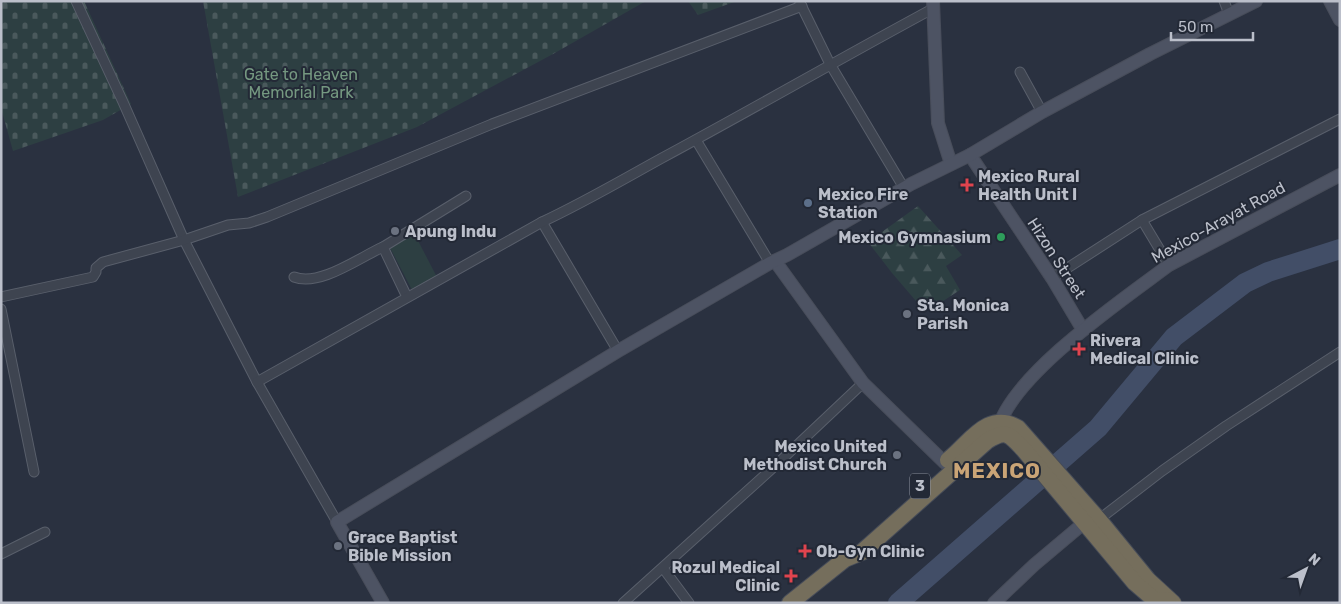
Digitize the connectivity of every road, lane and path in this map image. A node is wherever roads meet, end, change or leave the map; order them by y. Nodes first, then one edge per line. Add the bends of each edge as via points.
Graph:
1 (76, 1) edge
2 (1224, 1) edge
3 (1256, 1) edge
4 (1330, 1) edge
5 (801, 4) edge
6 (933, 5) edge
7 (1229, 14) junction
8 (1340, 20) edge
9 (830, 64) junction
10 (1020, 72) dead end
11 (1042, 112) junction
12 (1340, 119) edge
13 (696, 140) junction
14 (970, 155) junction
15 (951, 164) junction
16 (1340, 175) edge
17 (904, 188) junction
18 (466, 196) dead end
19 (1142, 220) junction
20 (542, 222) junction
21 (184, 240) junction
22 (383, 246) junction
23 (773, 262) junction
24 (1169, 265) junction
25 (294, 277) dead end
26 (1052, 278) junction
27 (1, 297) edge
28 (407, 297) junction
29 (1, 308) edge
30 (1083, 330) junction
31 (618, 351) junction
32 (1340, 352) edge
33 (257, 382) junction
34 (863, 383) junction
35 (999, 428) junction
36 (945, 463) junction
37 (34, 472) dead end
38 (1092, 521) junction
39 (337, 522) junction
40 (45, 532) dead end
41 (1, 554) edge
42 (845, 559) junction
43 (663, 568) junction
44 (1170, 602) edge
45 (382, 603) edge
46 (623, 603) edge
47 (689, 603) edge
48 (790, 603) edge
49 (994, 603) edge

1 - 21 street
2 - 7 street
3 - 7 main road
4 - 8 main road
5 - 9 street
5 - 21 street via 492,124 267,217 228,225
6 - 9 street
6 - 15 main road via 938,123
7 - 11 main road
9 - 13 street
9 - 17 street
10 - 11 street
11 - 14 main road
12 - 19 street
13 - 20 street
13 - 23 street
14 - 15 main road
14 - 26 main road, Hizon Street
15 - 17 main road
16 - 24 main road, Mexico-Arayat Road
17 - 23 main road
18 - 22 street
19 - 24 street
19 - 26 street
20 - 28 street
20 - 31 street
21 - 27 street via 103,262 93,277
21 - 33 street
22 - 25 street via 340,271 305,280
22 - 28 street
23 - 31 main road
23 - 34 main road
24 - 30 main road, Mexico-Arayat Road
26 - 30 main road, Hizon Street
28 - 33 street
29 - 37 street
30 - 35 main road, Mexico-Arayat Road via 1036,373 1008,405
31 - 39 main road
32 - 38 street via 1226,426
33 - 39 street
34 - 36 main road
34 - 43 street
35 - 36 highway, 3 via 990,423
35 - 38 highway via 1009,422 1018,428 1029,447
35 - 42 highway, 3 via 862,552
36 - 42 highway, 3 via 855,544
38 - 44 highway
38 - 49 main road via 1034,565
39 - 45 main road
40 - 41 street
42 - 48 highway, 3
43 - 46 street
43 - 47 street

